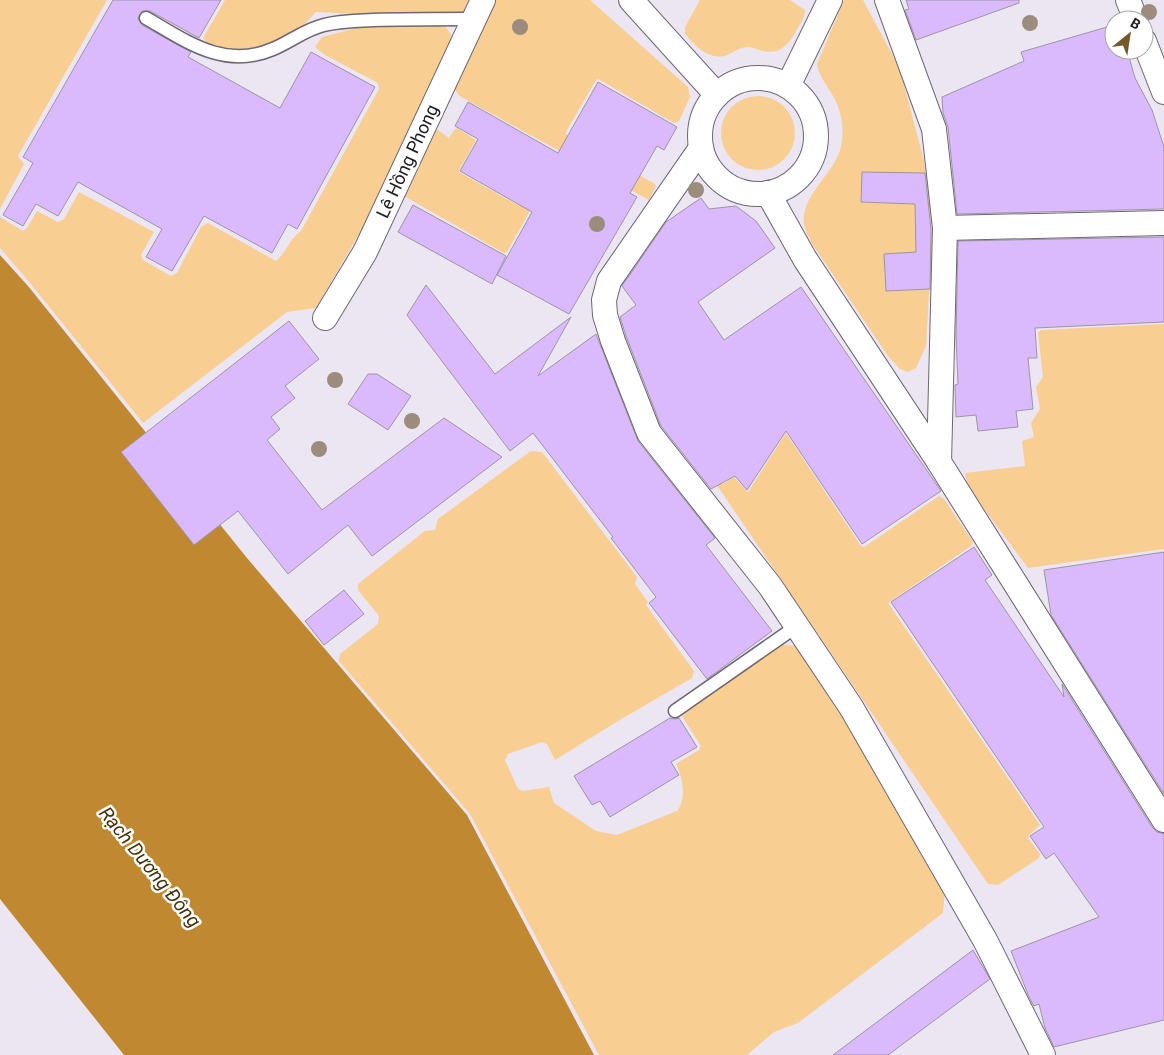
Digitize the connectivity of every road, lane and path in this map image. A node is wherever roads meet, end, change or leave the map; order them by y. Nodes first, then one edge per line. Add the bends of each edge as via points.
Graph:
1 (630, 0) edge
2 (830, 0) edge
3 (887, 0) edge
4 (478, 10) edge
5 (146, 18) dead end
6 (1151, 60) edge
7 (788, 86) junction
8 (1164, 92) edge
9 (717, 95) junction
10 (701, 148) junction
11 (768, 193) junction
12 (1164, 223) edge
13 (946, 228) junction
14 (325, 318) dead end
15 (939, 462) junction
16 (797, 626) junction
17 (675, 711) dead end
18 (1164, 820) edge
19 (1040, 1054) edge

1 - 9 street
2 - 7 street
3 - 13 street via 934,128
4 - 5 lane via 323,25 272,50 250,56 223,56 196,46
4 - 14 street, Lê Hồng Phong via 365,252
6 - 8 street
7 - 9 street via 765,77 752,78 737,80
7 - 11 street via 812,114 816,146 795,180 785,188
9 - 10 street via 709,104 702,123
10 - 11 street via 717,178 743,193
10 - 16 street via 609,282 604,300 605,315 649,433 770,586
11 - 15 street via 805,259
12 - 13 street
13 - 15 street
15 - 18 street
16 - 17 lane
16 - 19 street via 861,724 985,940

